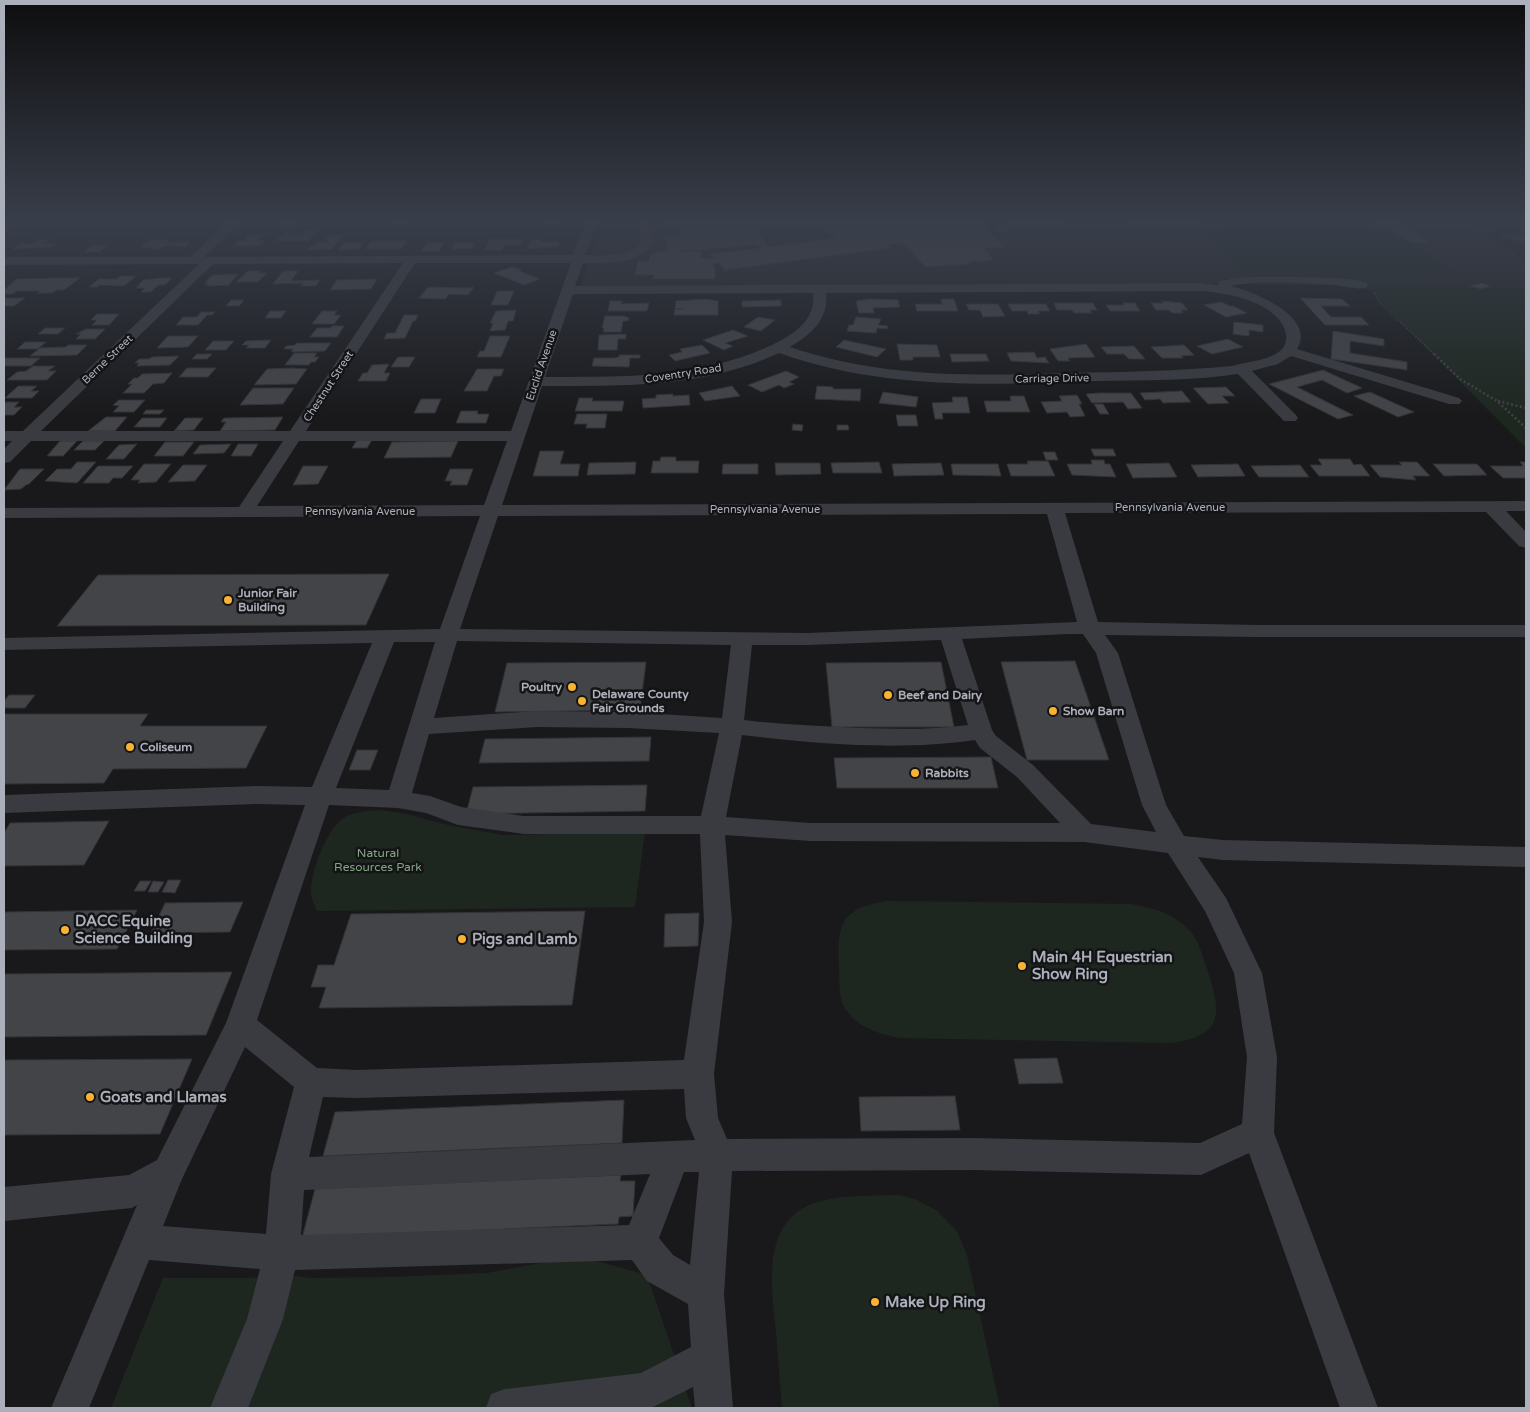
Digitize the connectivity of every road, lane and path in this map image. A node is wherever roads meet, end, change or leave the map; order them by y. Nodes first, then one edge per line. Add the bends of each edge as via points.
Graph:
1 (184, 285) edge
2 (395, 285) edge
3 (569, 285) edge
4 (1207, 285) edge
5 (1219, 285) edge
6 (1362, 285) edge
7 (1210, 287) junction
8 (819, 288) junction
9 (567, 290) junction
10 (778, 348) junction
11 (1289, 352) junction
12 (1240, 368) junction
13 (535, 382) junction
14 (1454, 401) dead end
15 (1497, 401) junction
16 (1526, 408) edge
17 (1290, 418) dead end
18 (1526, 428) edge
19 (4, 436) edge
20 (27, 436) junction
21 (296, 436) junction
22 (516, 436) junction
23 (4, 458) edge
24 (1491, 506) junction
25 (1526, 506) edge
26 (1054, 508) junction
27 (490, 510) junction
28 (4, 512) edge
29 (244, 512) junction
30 (1526, 542) edge
31 (1089, 628) junction
32 (1526, 631) edge
33 (950, 634) junction
34 (448, 635) junction
35 (385, 637) junction
36 (742, 638) junction
37 (4, 644) edge
38 (732, 726) junction
39 (420, 727) junction
40 (982, 731) junction
41 (320, 796) junction
42 (398, 799) junction
43 (4, 804) edge
44 (712, 825) junction
45 (1084, 833) junction
46 (1174, 843) junction
47 (1526, 857) edge
48 (240, 1025) junction
49 (698, 1074) junction
50 (311, 1082) junction
51 (1258, 1133) junction
52 (717, 1155) junction
53 (673, 1157) junction
54 (169, 1172) junction
55 (288, 1174) junction
56 (4, 1204) edge
57 (139, 1242) junction
58 (640, 1242) junction
59 (282, 1253) junction
60 (706, 1294) junction
61 (710, 1357) junction
62 (70, 1408) edge
63 (229, 1408) edge
64 (505, 1408) edge
65 (714, 1408) edge
66 (1359, 1408) edge

1 - 20 street, Berne Street
2 - 21 street, Chestnut Street
3 - 9 street, Euclid Avenue
4 - 7 street
5 - 7 street
6 - 15 path via 1376,294 1379,302 1460,379
7 - 8 street
7 - 11 street via 1238,292 1276,310 1295,334
8 - 9 street
8 - 10 street, Coventry Road via 819,309 814,320 802,333
9 - 13 street, Euclid Avenue
10 - 12 street, Carriage Drive via 853,370 932,378 1078,378
10 - 13 street, Coventry Road via 732,366 668,378
11 - 12 street, Carriage Drive via 1272,361
11 - 14 street
12 - 17 street
13 - 22 street, Euclid Avenue
15 - 16 path
15 - 18 path
19 - 20 street
20 - 21 street
20 - 23 street, Berne Street
21 - 22 street
21 - 29 street, Chestnut Street
22 - 27 street, Euclid Avenue
24 - 25 street, Pennsylvania Avenue
24 - 26 street, Pennsylvania Avenue
24 - 30 street
26 - 27 street, Pennsylvania Avenue
26 - 31 street
27 - 29 street, Pennsylvania Avenue
27 - 34 street, Euclid Avenue
28 - 29 street, Pennsylvania Avenue
31 - 32 street
31 - 33 street
31 - 46 street via 1107,652 1154,805
33 - 36 street
33 - 40 street
34 - 35 street
34 - 36 street
34 - 39 street, Euclid Avenue
35 - 37 street
35 - 41 street
36 - 38 street
38 - 39 street via 537,719
38 - 40 street via 788,733 895,737 947,736
38 - 44 street
39 - 42 street, Euclid Avenue
40 - 45 street via 988,742 1025,771
41 - 42 street
41 - 43 street via 256,795
41 - 48 street
42 - 44 street via 458,816 524,825
44 - 45 street via 810,832
44 - 49 street via 718,922
45 - 46 street
46 - 47 street via 1222,850
46 - 51 street via 1216,906 1248,973 1262,1056
48 - 50 street
48 - 54 street
49 - 50 street via 357,1084
49 - 52 street via 702,1118
50 - 55 street
51 - 52 street via 1201,1159 974,1154
51 - 66 street
52 - 53 street
52 - 60 street
53 - 55 street
53 - 58 street
54 - 56 street via 132,1191
54 - 57 street
55 - 59 street
57 - 59 street
57 - 62 street
58 - 59 street
58 - 60 street via 660,1268
59 - 63 street via 265,1319
60 - 61 street
61 - 64 street via 644,1392
61 - 65 street

